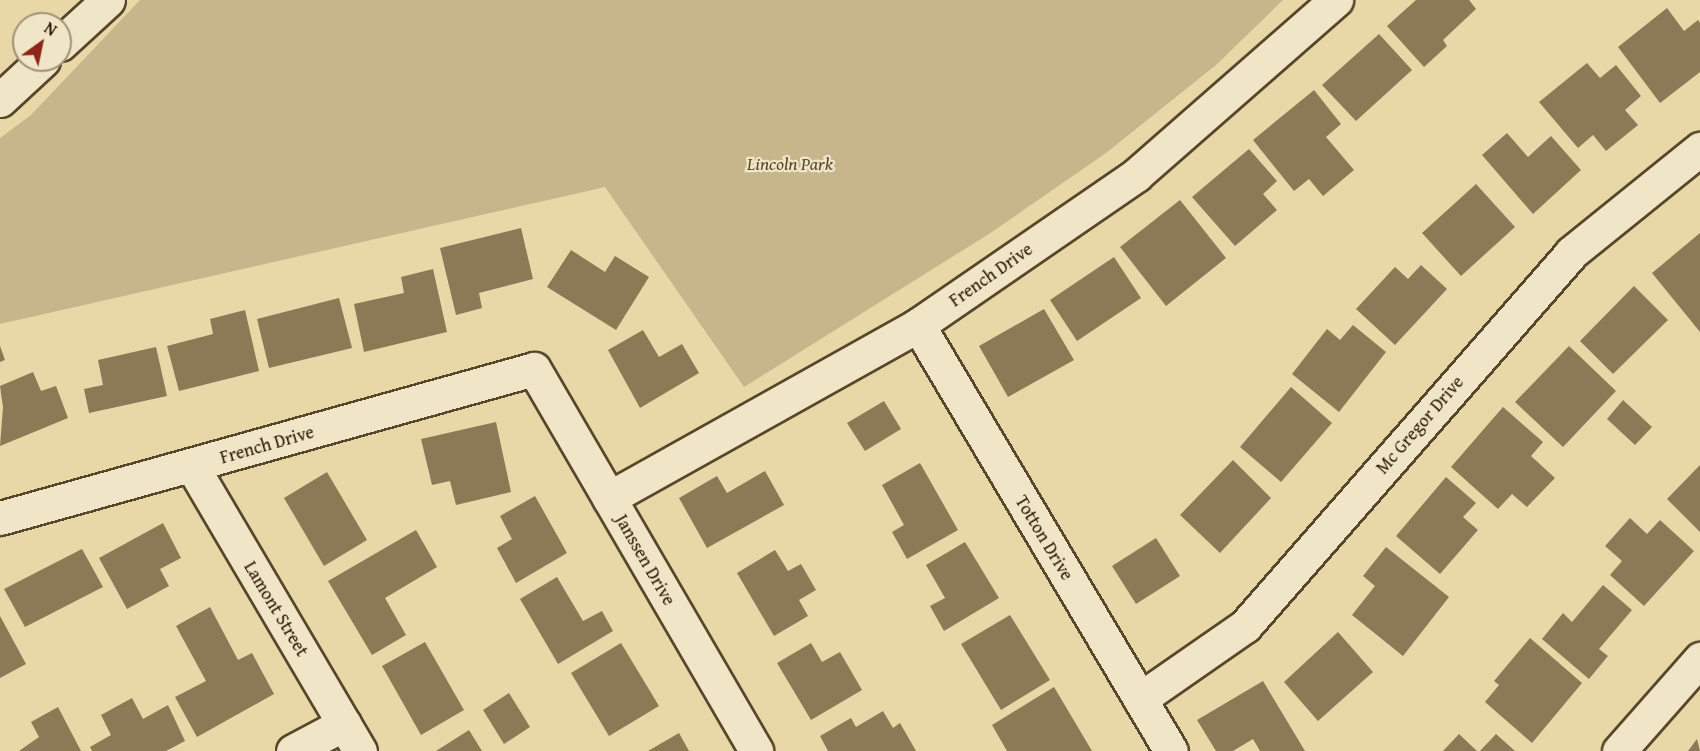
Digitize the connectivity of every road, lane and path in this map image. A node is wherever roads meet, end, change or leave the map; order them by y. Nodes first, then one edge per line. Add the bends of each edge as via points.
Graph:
1 (108, 0) edge
2 (1336, 0) edge
3 (72, 33) edge
4 (30, 72) edge
5 (0, 100) edge
6 (1700, 149) edge
7 (918, 325) junction
8 (534, 369) joint
9 (192, 466) junction
10 (609, 498) junction
11 (0, 518) edge
12 (1700, 659) edge
13 (1140, 699) junction
14 (344, 724) junction
15 (293, 751) edge
16 (360, 751) edge
17 (756, 751) edge
18 (1170, 751) edge
19 (1619, 751) edge

1 - 3 street
2 - 7 street, French Drive via 1136,175
4 - 5 street
6 - 13 street, Mc Gregor Drive via 1571,252 1245,626
7 - 10 street, French Drive
7 - 13 street, Totton Drive
8 - 9 street, French Drive
8 - 10 street, Janssen Drive
9 - 11 street, French Drive
9 - 14 street, Lamont Street
10 - 17 street, Janssen Drive
12 - 19 street
13 - 18 street, Totton Drive
14 - 15 street
14 - 16 street, Lamont Street

